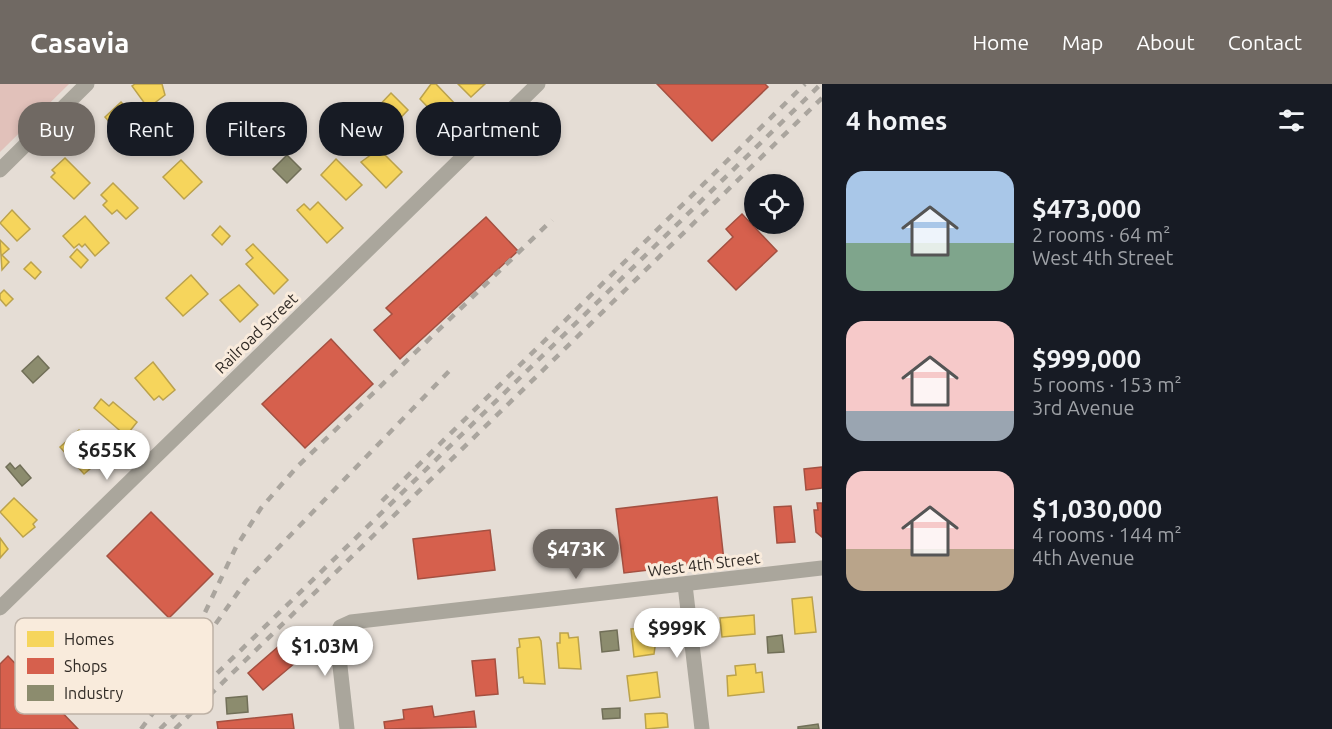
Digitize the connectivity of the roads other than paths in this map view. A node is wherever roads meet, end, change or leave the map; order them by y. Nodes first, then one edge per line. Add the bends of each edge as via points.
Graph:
1 (87, 84) edge
2 (538, 84) edge
3 (0, 170) edge
4 (822, 568) edge
5 (685, 585) junction
6 (0, 608) edge
7 (347, 729) edge
8 (702, 729) edge

1 - 3 street
2 - 6 street, Railroad Street
4 - 5 street, West 4th Street
5 - 7 street, West 4th Street via 351,622 340,627 337,639
5 - 8 street

